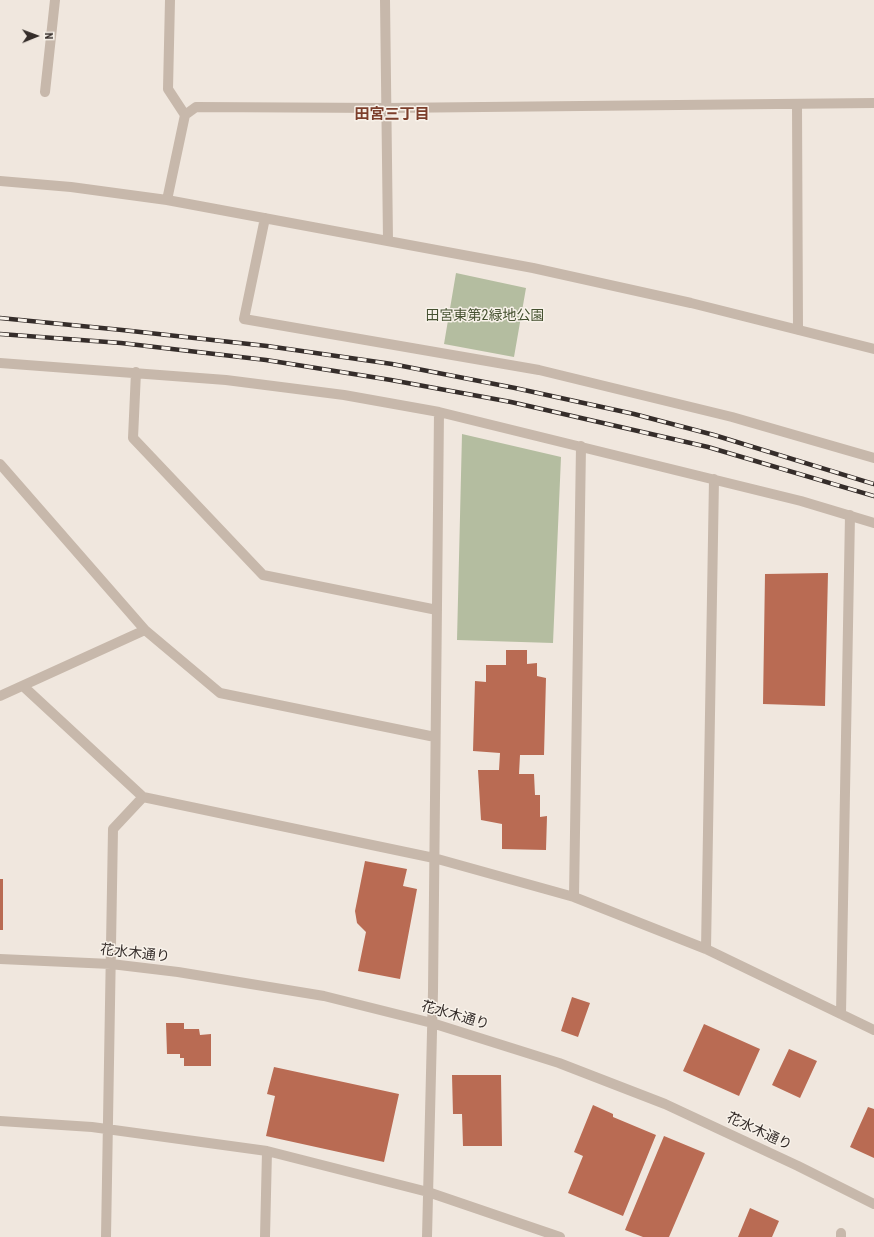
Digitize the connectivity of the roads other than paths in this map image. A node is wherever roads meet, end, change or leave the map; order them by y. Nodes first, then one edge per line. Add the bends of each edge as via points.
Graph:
1 (55, 0) edge
2 (170, 0) edge
3 (385, 0) edge
4 (45, 92) dead end
5 (874, 103) edge
6 (797, 105) junction
7 (386, 108) junction
8 (184, 115) junction
9 (0, 181) edge
10 (167, 200) junction
11 (265, 218) junction
12 (388, 240) junction
13 (798, 330) junction
14 (874, 350) edge
15 (0, 363) edge
16 (136, 372) junction
17 (440, 412) junction
18 (581, 446) junction
19 (874, 458) edge
20 (0, 464) edge
21 (714, 479) junction
22 (850, 515) junction
23 (874, 523) edge
24 (437, 610) junction
25 (145, 630) junction
26 (23, 686) junction
27 (0, 696) edge
28 (434, 738) junction
29 (143, 797) junction
30 (434, 858) junction
31 (574, 897) junction
32 (706, 948) junction
33 (0, 959) edge
34 (111, 964) junction
35 (841, 1014) junction
36 (432, 1023) junction
37 (874, 1030) edge
38 (0, 1121) edge
39 (108, 1128) junction
40 (267, 1150) junction
41 (428, 1192) junction
42 (874, 1204) edge
43 (106, 1237) edge
44 (265, 1237) edge
45 (427, 1237) edge
46 (560, 1237) edge

1 - 4 street
2 - 8 street via 168,89
3 - 7 street
5 - 6 street
6 - 7 street
6 - 13 street
7 - 8 street via 196,106
7 - 12 street
8 - 10 street
9 - 10 street via 71,187
10 - 11 street
11 - 12 street
11 - 19 street via 244,319 539,370 732,417
12 - 13 street via 571,276
13 - 14 street
15 - 16 street
16 - 17 street via 344,395
16 - 24 street via 132,438 263,575
17 - 18 street
17 - 24 street
18 - 21 street
18 - 31 street
20 - 25 street
21 - 22 street
21 - 32 street
22 - 23 street
22 - 35 street
24 - 28 street
25 - 26 street
25 - 28 street via 220,693
26 - 27 street
26 - 29 street
28 - 30 street
29 - 30 street
29 - 34 street via 113,829
30 - 31 street
30 - 36 street
31 - 32 street
32 - 35 street
33 - 34 street, 花水木通り
34 - 36 street, 花水木通り via 178,972 324,996
34 - 39 street
35 - 37 street
36 - 41 street
36 - 42 street, 花水木通り via 559,1063 665,1104
38 - 39 street
39 - 40 street
39 - 43 street
40 - 41 street
40 - 44 street
41 - 45 street
41 - 46 street

